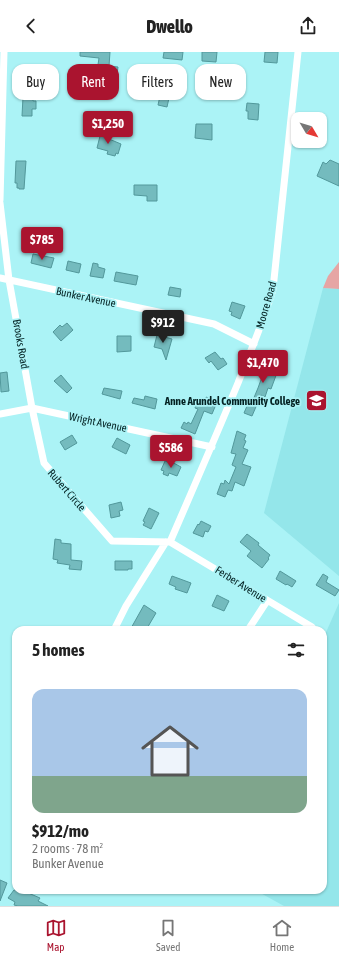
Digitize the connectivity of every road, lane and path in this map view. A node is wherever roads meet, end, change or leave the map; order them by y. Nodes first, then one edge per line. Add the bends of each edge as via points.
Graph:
1 (4, 52) edge
2 (298, 52) edge
3 (0, 202) edge
4 (0, 278) edge
5 (9, 280) junction
6 (254, 344) junction
7 (32, 408) junction
8 (0, 414) edge
9 (212, 447) junction
10 (168, 542) junction
11 (267, 601) junction
12 (116, 626) edge
13 (251, 626) edge
14 (310, 626) edge

1 - 3 street, Brooks Road
2 - 6 street, Moore Road via 273,289
3 - 5 street, Brooks Road
4 - 5 street, Bunker Avenue
5 - 6 street, Bunker Avenue via 214,324
5 - 7 street, Brooks Road
6 - 9 street, Moore Road
7 - 8 street
7 - 9 street, Wright Avenue
7 - 10 street, Rubert Circle via 44,463 112,541
9 - 10 street, Moore Road
10 - 11 street, Ferber Avenue
10 - 12 street, Moore Road via 126,606
11 - 13 street
11 - 14 street, Ferber Avenue

